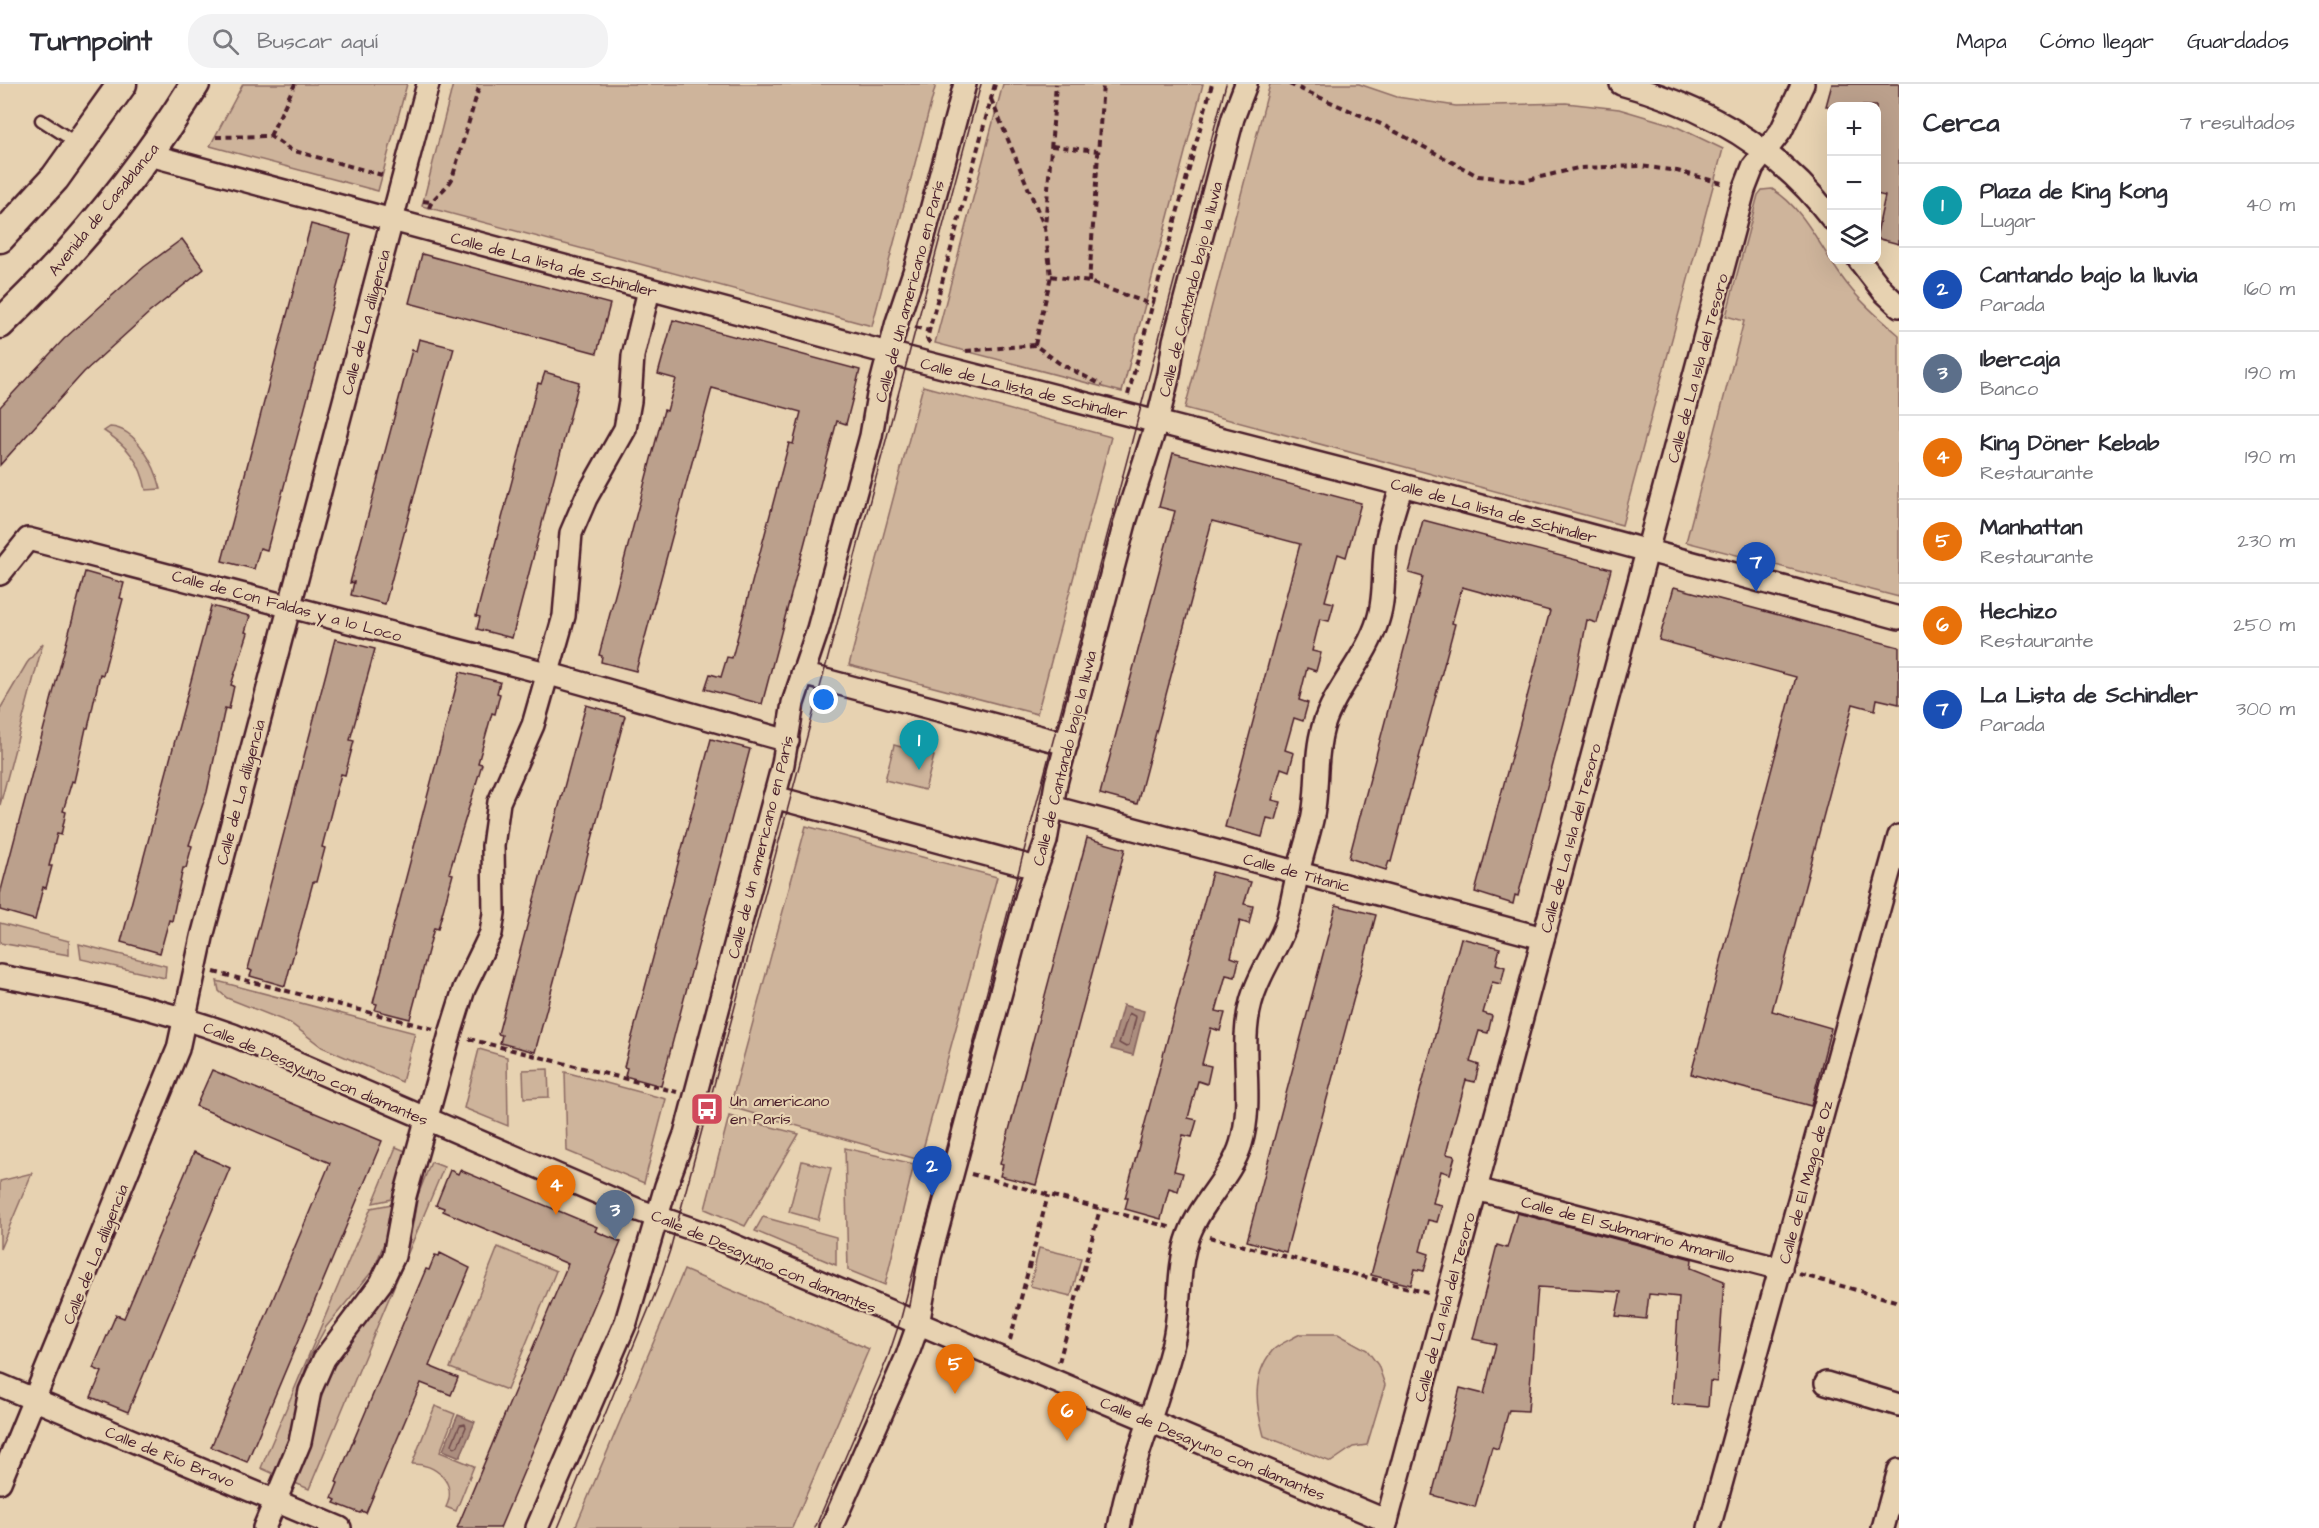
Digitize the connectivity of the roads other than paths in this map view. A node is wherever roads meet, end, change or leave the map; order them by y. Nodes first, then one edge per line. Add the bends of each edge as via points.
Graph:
1 (122, 84) edge
2 (195, 84) edge
3 (428, 84) edge
4 (965, 84) edge
5 (1246, 84) edge
6 (1621, 84) edge
7 (1803, 84) edge
8 (41, 120) dead end
9 (80, 146) junction
10 (1764, 151) junction
11 (150, 155) junction
12 (1827, 213) edge
13 (392, 221) junction
14 (0, 238) edge
15 (1862, 264) edge
16 (649, 290) junction
17 (1899, 306) edge
18 (0, 324) edge
19 (890, 353) junction
20 (1157, 422) junction
21 (1402, 485) junction
22 (1648, 551) junction
23 (0, 574) edge
24 (290, 606) junction
25 (1899, 618) edge
26 (546, 673) junction
27 (802, 674) junction
28 (788, 741) junction
29 (1066, 744) junction
30 (774, 797) junction
31 (1052, 807) junction
32 (1899, 836) edge
33 (1036, 868) junction
34 (1298, 872) junction
35 (1543, 938) junction
36 (0, 976) edge
37 (186, 1017) junction
38 (426, 1120) junction
39 (1476, 1190) junction
40 (657, 1216) junction
41 (1781, 1269) junction
42 (918, 1325) junction
43 (1826, 1383) dead end
44 (0, 1385) edge
45 (35, 1400) junction
46 (1899, 1405) edge
47 (1150, 1422) junction
48 (1899, 1470) edge
49 (0, 1482) edge
50 (276, 1499) junction
51 (1386, 1524) edge
52 (264, 1528) edge
53 (340, 1528) edge
54 (537, 1528) edge
55 (831, 1528) edge
56 (1119, 1528) edge
57 (1709, 1528) edge
58 (1883, 1528) edge

1 - 9 main road
2 - 11 main road, Avenida de Casablanca
3 - 13 street, Calle de La diligencia
4 - 19 street, Calle de Un americano en París
5 - 20 street, Calle de Cantando bajo la lluvia via 1233,118
6 - 10 street via 1700,111
7 - 10 street, Calle de La Isla del Tesoro via 1781,131
8 - 9 lane
9 - 14 main road
10 - 12 street via 1804,185
10 - 22 street, Calle de La Isla del Tesoro via 1744,190
11 - 13 street, Calle de La lista de Schindler
11 - 18 main road, Avenida de Casablanca via 79,242
13 - 16 street, Calle de La lista de Schindler
13 - 24 street, Calle de La diligencia
15 - 17 street
16 - 19 street, Calle de La lista de Schindler
16 - 26 street via 633,356 628,416 618,444 586,498 571,533 564,616
19 - 20 street, Calle de La lista de Schindler via 1123,401
19 - 27 street, Calle de Un americano en París via 872,436
20 - 21 street, Calle de La lista de Schindler
20 - 29 street, Calle de Cantando bajo la lluvia via 1128,513
21 - 22 street, Calle de La lista de Schindler
21 - 34 street via 1386,543 1384,594 1372,638 1323,727 1313,818
22 - 25 street, Calle de La lista de Schindler
22 - 35 street, Calle de La Isla del Tesoro
23 - 24 street, Calle de Con Faldas y a lo Loco via 28,538
24 - 26 street, Calle de Con Faldas y a lo Loco
24 - 37 street, Calle de La diligencia via 202,936
26 - 28 street
26 - 38 street via 527,742 498,801 491,933 459,1003
27 - 28 street, Calle de Un americano en París
27 - 29 street
28 - 30 street, Calle de Un americano en París
29 - 31 street, Calle de Cantando bajo la lluvia
30 - 33 street
30 - 40 street, Calle de Un americano en París via 695,1097
31 - 33 street, Calle de Cantando bajo la lluvia
31 - 34 street, Calle de Titanic
32 - 41 street, Calle de El Mago de Oz
33 - 42 street, Calle de Cantando bajo la lluvia via 933,1246
34 - 35 street, Calle de Titanic
34 - 47 street via 1285,925 1251,1002 1245,1036 1248,1117 1240,1147 1203,1206 1183,1253 1178,1324
35 - 39 street, Calle de La Isla del Tesoro
36 - 37 street, Calle de Desayuno con diamantes via 94,993
37 - 38 street, Calle de Desayuno con diamantes
37 - 45 street, Calle de La diligencia via 174,1060
38 - 40 street, Calle de Desayuno con diamantes
38 - 50 street via 405,1196 394,1256 381,1283 324,1359 310,1391 300,1442
39 - 41 street, Calle de El Submarino Amarillo
39 - 51 street, Calle de La Isla del Tesoro
40 - 42 street, Calle de Desayuno con diamantes
40 - 54 street, Calle de Un americano en París via 626,1322
41 - 57 street, Calle de El Mago de Oz
42 - 47 street, Calle de Desayuno con diamantes
42 - 55 street, Calle de Cantando bajo la lluvia
43 - 46 street
44 - 45 street, Calle de Río Bravo
45 - 49 street, Calle de La diligencia
45 - 50 street, Calle de Río Bravo
47 - 51 street, Calle de Desayuno con diamantes
47 - 56 street via 1125,1493
48 - 58 street
50 - 52 street
50 - 53 street, Calle de Río Bravo

